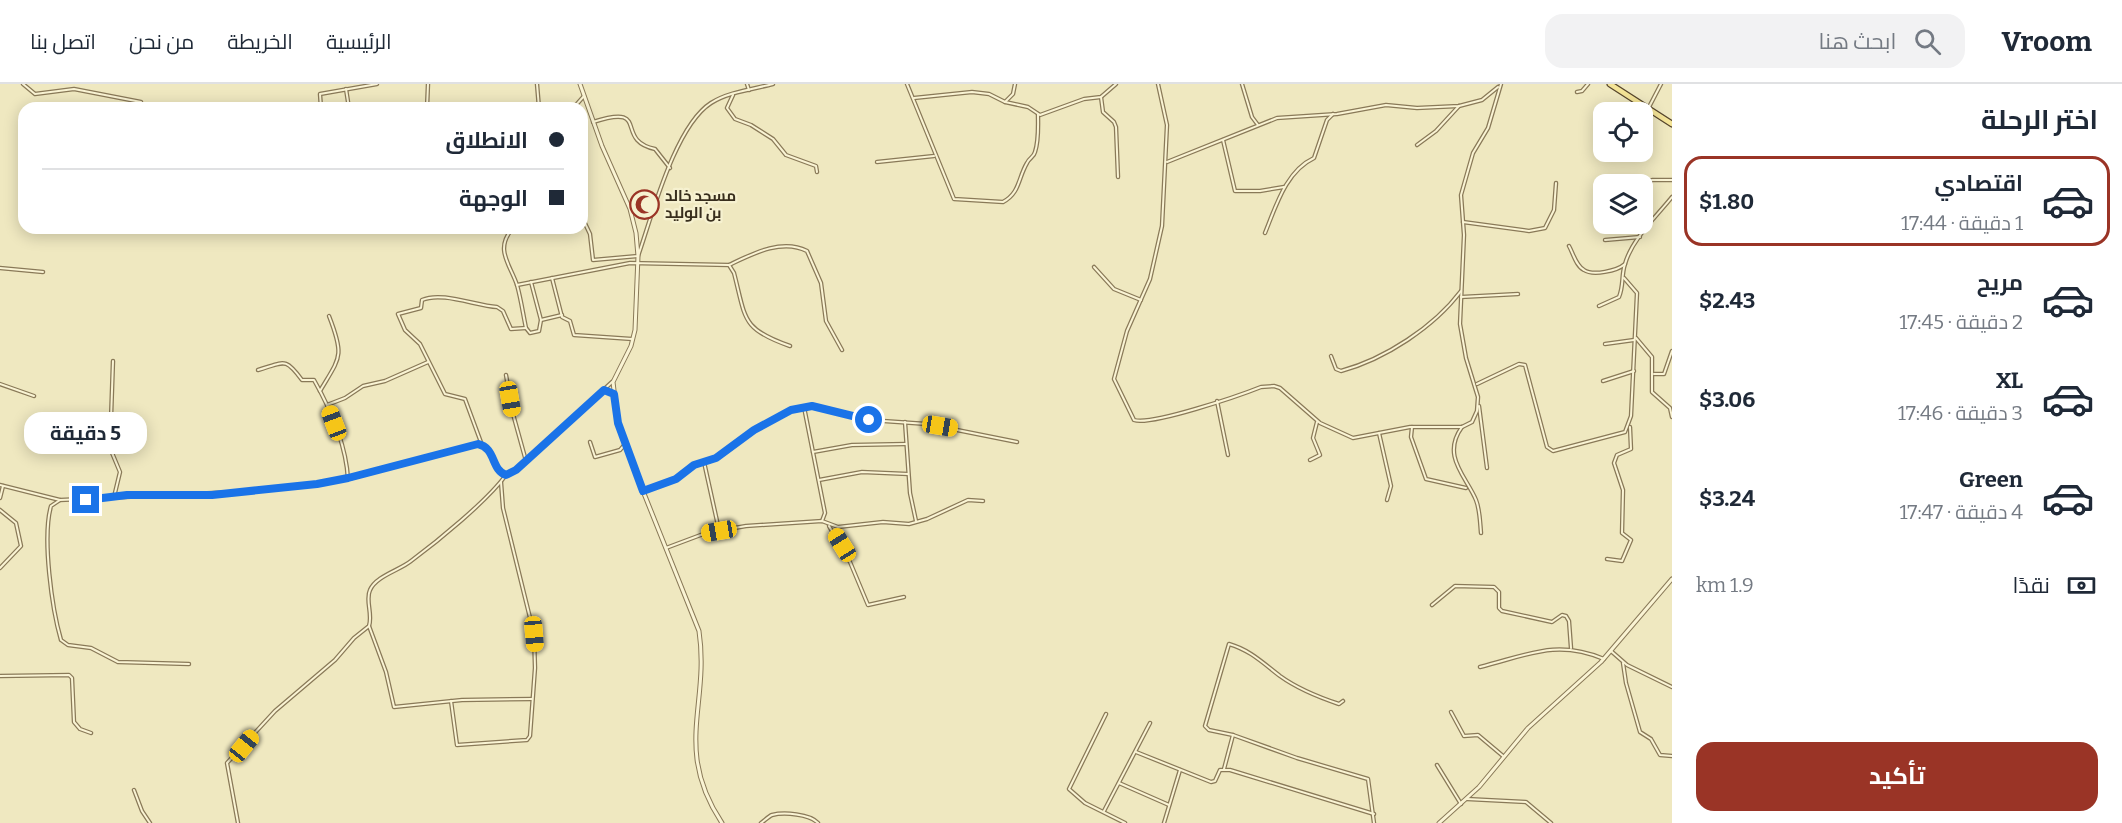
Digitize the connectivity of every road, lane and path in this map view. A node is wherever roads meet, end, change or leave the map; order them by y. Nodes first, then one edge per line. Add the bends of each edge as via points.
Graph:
1 (23, 84) edge
2 (377, 84) edge
3 (429, 84) edge
4 (537, 84) edge
5 (580, 84) edge
6 (747, 84) edge
7 (773, 84) edge
8 (907, 84) edge
9 (1015, 84) edge
10 (1116, 84) edge
11 (1158, 84) edge
12 (1242, 84) edge
13 (1588, 84) edge
14 (1610, 84) edge
15 (1661, 84) edge
16 (1501, 85) edge
17 (346, 89) junction
18 (749, 90) junction
19 (1577, 92) dead end
20 (733, 95) junction
21 (584, 96) junction
22 (1101, 97) junction
23 (1488, 97) junction
24 (914, 98) junction
25 (141, 102) dead end
26 (321, 102) edge
27 (348, 102) edge
28 (428, 102) edge
29 (538, 102) edge
30 (579, 102) edge
31 (586, 102) edge
32 (1005, 102) junction
33 (1496, 102) junction
34 (1639, 102) edge
35 (1652, 102) edge
36 (1459, 106) junction
37 (588, 108) edge
38 (1653, 112) edge
39 (1038, 114) junction
40 (1333, 114) junction
41 (593, 122) junction
42 (1672, 124) edge
43 (1258, 125) junction
44 (1223, 140) junction
45 (1417, 145) dead end
46 (934, 156) junction
47 (877, 162) dead end
48 (1167, 162) junction
49 (670, 168) junction
50 (818, 172) dead end
51 (1118, 177) dead end
52 (1653, 180) edge
53 (1672, 180) edge
54 (1556, 183) dead end
55 (1286, 186) junction
56 (1672, 198) edge
57 (1463, 222) junction
58 (588, 230) edge
59 (1265, 233) dead end
60 (508, 234) edge
61 (1640, 237) junction
62 (1605, 240) dead end
63 (1569, 246) dead end
64 (638, 256) junction
65 (637, 263) junction
66 (1625, 264) junction
67 (729, 266) junction
68 (1094, 267) dead end
69 (0, 268) edge
70 (43, 272) dead end
71 (552, 278) junction
72 (1624, 278) junction
73 (531, 282) junction
74 (517, 285) junction
75 (1461, 291) junction
76 (1518, 294) dead end
77 (1461, 297) junction
78 (1141, 300) junction
79 (1599, 306) dead end
80 (562, 315) junction
81 (329, 316) dead end
82 (541, 320) junction
83 (526, 328) junction
84 (1635, 336) junction
85 (633, 339) junction
86 (1605, 344) dead end
87 (790, 346) dead end
88 (842, 350) dead end
89 (1672, 351) edge
90 (1330, 356) dead end
91 (113, 361) dead end
92 (429, 362) junction
93 (258, 370) dead end
94 (1634, 371) junction
95 (1653, 374) junction
96 (506, 375) dead end
97 (1603, 381) dead end
98 (613, 382) junction
99 (0, 384) edge
100 (1477, 384) junction
101 (604, 390) junction
102 (320, 391) junction
103 (614, 394) junction
104 (34, 396) dead end
105 (1217, 401) junction
106 (1478, 404) junction
107 (327, 405) junction
108 (804, 407) junction
109 (1672, 417) edge
110 (1317, 421) junction
111 (905, 422) junction
112 (1462, 426) junction
113 (1629, 426) junction
114 (1412, 427) junction
115 (1379, 433) junction
116 (590, 442) dead end
117 (1017, 442) dead end
118 (626, 443) junction
119 (906, 444) junction
120 (482, 445) junction
121 (813, 452) junction
122 (1228, 456) dead end
123 (1310, 460) dead end
124 (526, 461) junction
125 (704, 462) junction
126 (1487, 468) dead end
127 (909, 474) junction
128 (506, 475) junction
129 (348, 478) junction
130 (819, 480) junction
131 (501, 482) junction
132 (2, 485) edge
133 (1467, 488) junction
134 (643, 491) junction
135 (114, 497) junction
136 (0, 498) edge
137 (60, 500) junction
138 (1388, 500) dead end
139 (983, 501) dead end
140 (0, 510) edge
141 (822, 521) junction
142 (916, 522) junction
143 (829, 526) junction
144 (719, 531) junction
145 (1481, 533) dead end
146 (666, 548) junction
147 (1607, 559) dead end
148 (0, 568) edge
149 (1672, 579) edge
150 (904, 597) dead end
151 (1432, 605) dead end
152 (369, 626) junction
153 (1571, 648) junction
154 (1611, 651) junction
155 (1604, 660) junction
156 (1623, 663) junction
157 (189, 664) dead end
158 (1480, 668) dead end
159 (0, 676) edge
160 (1672, 687) edge
161 (532, 699) junction
162 (451, 701) junction
163 (1343, 701) dead end
164 (1451, 712) dead end
165 (1106, 714) dead end
166 (1150, 723) dead end
167 (91, 733) dead end
168 (1233, 735) junction
169 (1136, 752) junction
170 (1503, 756) junction
171 (1672, 756) edge
172 (1437, 765) dead end
173 (1224, 769) junction
174 (1180, 770) junction
175 (1119, 783) junction
176 (134, 790) dead end
177 (1467, 799) junction
178 (1461, 804) junction
179 (1170, 805) junction
180 (1104, 811) junction
181 (1374, 814) junction
182 (150, 823) edge
183 (238, 823) edge
184 (723, 823) edge
185 (760, 823) edge
186 (818, 823) edge
187 (1125, 823) edge
188 (1164, 823) edge
189 (1374, 823) edge
190 (1439, 823) edge
191 (1551, 823) edge

1 - 25 street via 35,94 74,90
2 - 17 street
3 - 28 street
4 - 29 street
5 - 21 street
6 - 18 street
7 - 18 street
8 - 24 street
9 - 32 street via 1013,94
10 - 22 street
11 - 48 street via 1167,125
12 - 43 street
13 - 19 street
14 - 34 main road
15 - 35 street
16 - 23 street
16 - 33 street
17 - 26 street via 320,94
17 - 27 street
18 - 20 street
20 - 49 street via 711,102 691,122
20 - 50 street via 727,108 735,119 773,140 786,155 816,166
21 - 30 street
21 - 31 street
22 - 39 street
22 - 51 street via 1103,112 1116,127
23 - 33 street
23 - 36 street
24 - 32 street via 972,93 988,94
24 - 46 street
32 - 39 street
33 - 57 street via 1485,135 1473,153 1462,191
36 - 40 street via 1386,105
36 - 45 street
37 - 41 street
38 - 42 main road
39 - 46 street via 1034,155 1026,164 1015,193 1003,202 952,198
40 - 43 street via 1292,115
40 - 55 street via 1327,120 1314,158 1300,165
41 - 49 street via 624,116 630,120 635,141 655,149
41 - 64 street via 630,209
43 - 44 street
44 - 48 street
44 - 55 street via 1235,191
46 - 47 street
48 - 78 street via 1162,226
49 - 64 street
52 - 53 street
54 - 57 street via 1554,210 1545,228 1529,231
55 - 59 street
56 - 61 street
57 - 75 street
58 - 64 street via 593,260
60 - 74 street via 503,256
61 - 62 street
61 - 66 street
63 - 66 street via 1578,265 1588,272 1615,270
64 - 65 street
65 - 67 street
65 - 71 street
65 - 85 street
66 - 72 street
67 - 87 street via 749,323 756,332
67 - 88 street via 772,248 807,251 821,283 826,321
68 - 78 street via 1114,288
69 - 70 street
71 - 73 street
71 - 80 street
72 - 79 street via 1618,299
72 - 84 street via 1637,290
73 - 74 street
73 - 82 street
74 - 83 street
75 - 77 street
75 - 90 street via 1444,313 1413,333 1401,346 1341,371
76 - 77 street
77 - 100 street via 1461,333
78 - 105 street via 1127,331 1114,379 1134,420 1143,422 1176,415
80 - 82 street
80 - 85 street via 572,324 574,335
81 - 102 street via 339,357
82 - 83 street via 540,331 530,333
83 - 92 street via 511,330 503,311 497,307 426,298 421,308 398,314
84 - 86 street via 1630,343
84 - 94 street
84 - 95 street via 1650,353
85 - 98 street
89 - 95 street via 1664,374
91 - 135 street via 110,448 120,472
92 - 107 street via 363,386
92 - 120 street via 445,394 465,399
93 - 102 street via 290,364 302,380 314,380
94 - 97 street
94 - 113 street
95 - 109 street via 1652,392 1670,408
96 - 124 street
98 - 101 street
98 - 103 street
99 - 104 street
100 - 106 street
100 - 113 street via 1519,364 1525,365 1547,447 1553,451 1621,434
101 - 103 street
101 - 124 street
102 - 107 street
103 - 118 street via 618,423
105 - 110 street via 1274,386 1285,391
105 - 122 street
106 - 112 street via 1472,422
106 - 126 street
107 - 129 street via 347,460
108 - 111 street via 869,420
108 - 121 street
108 - 125 street via 754,430 725,453
110 - 115 street via 1353,438
110 - 123 street via 1313,438 1320,455
111 - 117 street
111 - 119 street
112 - 114 street
112 - 133 street via 1455,438 1456,465
113 - 147 street via 1631,449 1617,455 1614,463 1623,490 1622,533 1631,545 1622,561
114 - 115 street
114 - 133 street via 1411,437 1426,479
115 - 138 street via 1391,486
116 - 118 street via 595,457 620,450
118 - 134 street
119 - 121 street via 852,445
119 - 127 street
120 - 128 street
120 - 129 street via 471,444
121 - 130 street
124 - 128 street
125 - 134 street via 676,479
125 - 144 street
127 - 130 street via 862,472
127 - 142 street
128 - 131 street
129 - 135 street via 212,495
130 - 141 street via 825,513
131 - 152 street via 410,562 370,589
131 - 161 street via 503,508 534,634
132 - 136 street
132 - 137 street
133 - 145 street via 1475,498
134 - 146 street
135 - 137 street
137 - 157 street via 51,506 48,535 54,620 61,640 68,645 91,648 118,662
139 - 142 street via 968,500
140 - 148 street via 16,523 21,546
141 - 143 street
141 - 144 street
142 - 143 street
143 - 150 street via 868,605
144 - 146 street
146 - 184 street via 699,631 695,741 707,798
149 - 154 street
151 - 153 street via 1455,586 1494,587 1499,592 1502,611 1549,622 1566,616
152 - 162 street via 394,707
152 - 183 street via 275,711 227,763
153 - 155 street
153 - 158 street via 1547,650
154 - 155 street
154 - 156 street
155 - 170 street via 1528,728
156 - 160 street
156 - 171 street via 1640,732 1651,739 1660,755
159 - 167 street via 69,675 74,722
161 - 162 street
161 - 162 street via 531,732 527,740 460,746 456,744
163 - 168 street via 1339,704 1314,695 1281,677 1261,658 1229,644 1205,726
164 - 170 street via 1464,736 1478,735
165 - 180 street via 1069,787 1085,803
166 - 169 street
168 - 173 street
168 - 181 street via 1368,779
169 - 174 street
169 - 175 street
170 - 177 street
172 - 178 street
173 - 174 street via 1211,782
173 - 181 street
174 - 179 street
175 - 179 street
175 - 180 street
176 - 182 street
177 - 178 street
177 - 191 street via 1526,802
178 - 190 street
179 - 188 street
180 - 187 street
181 - 189 street
185 - 186 street via 772,815 800,814

